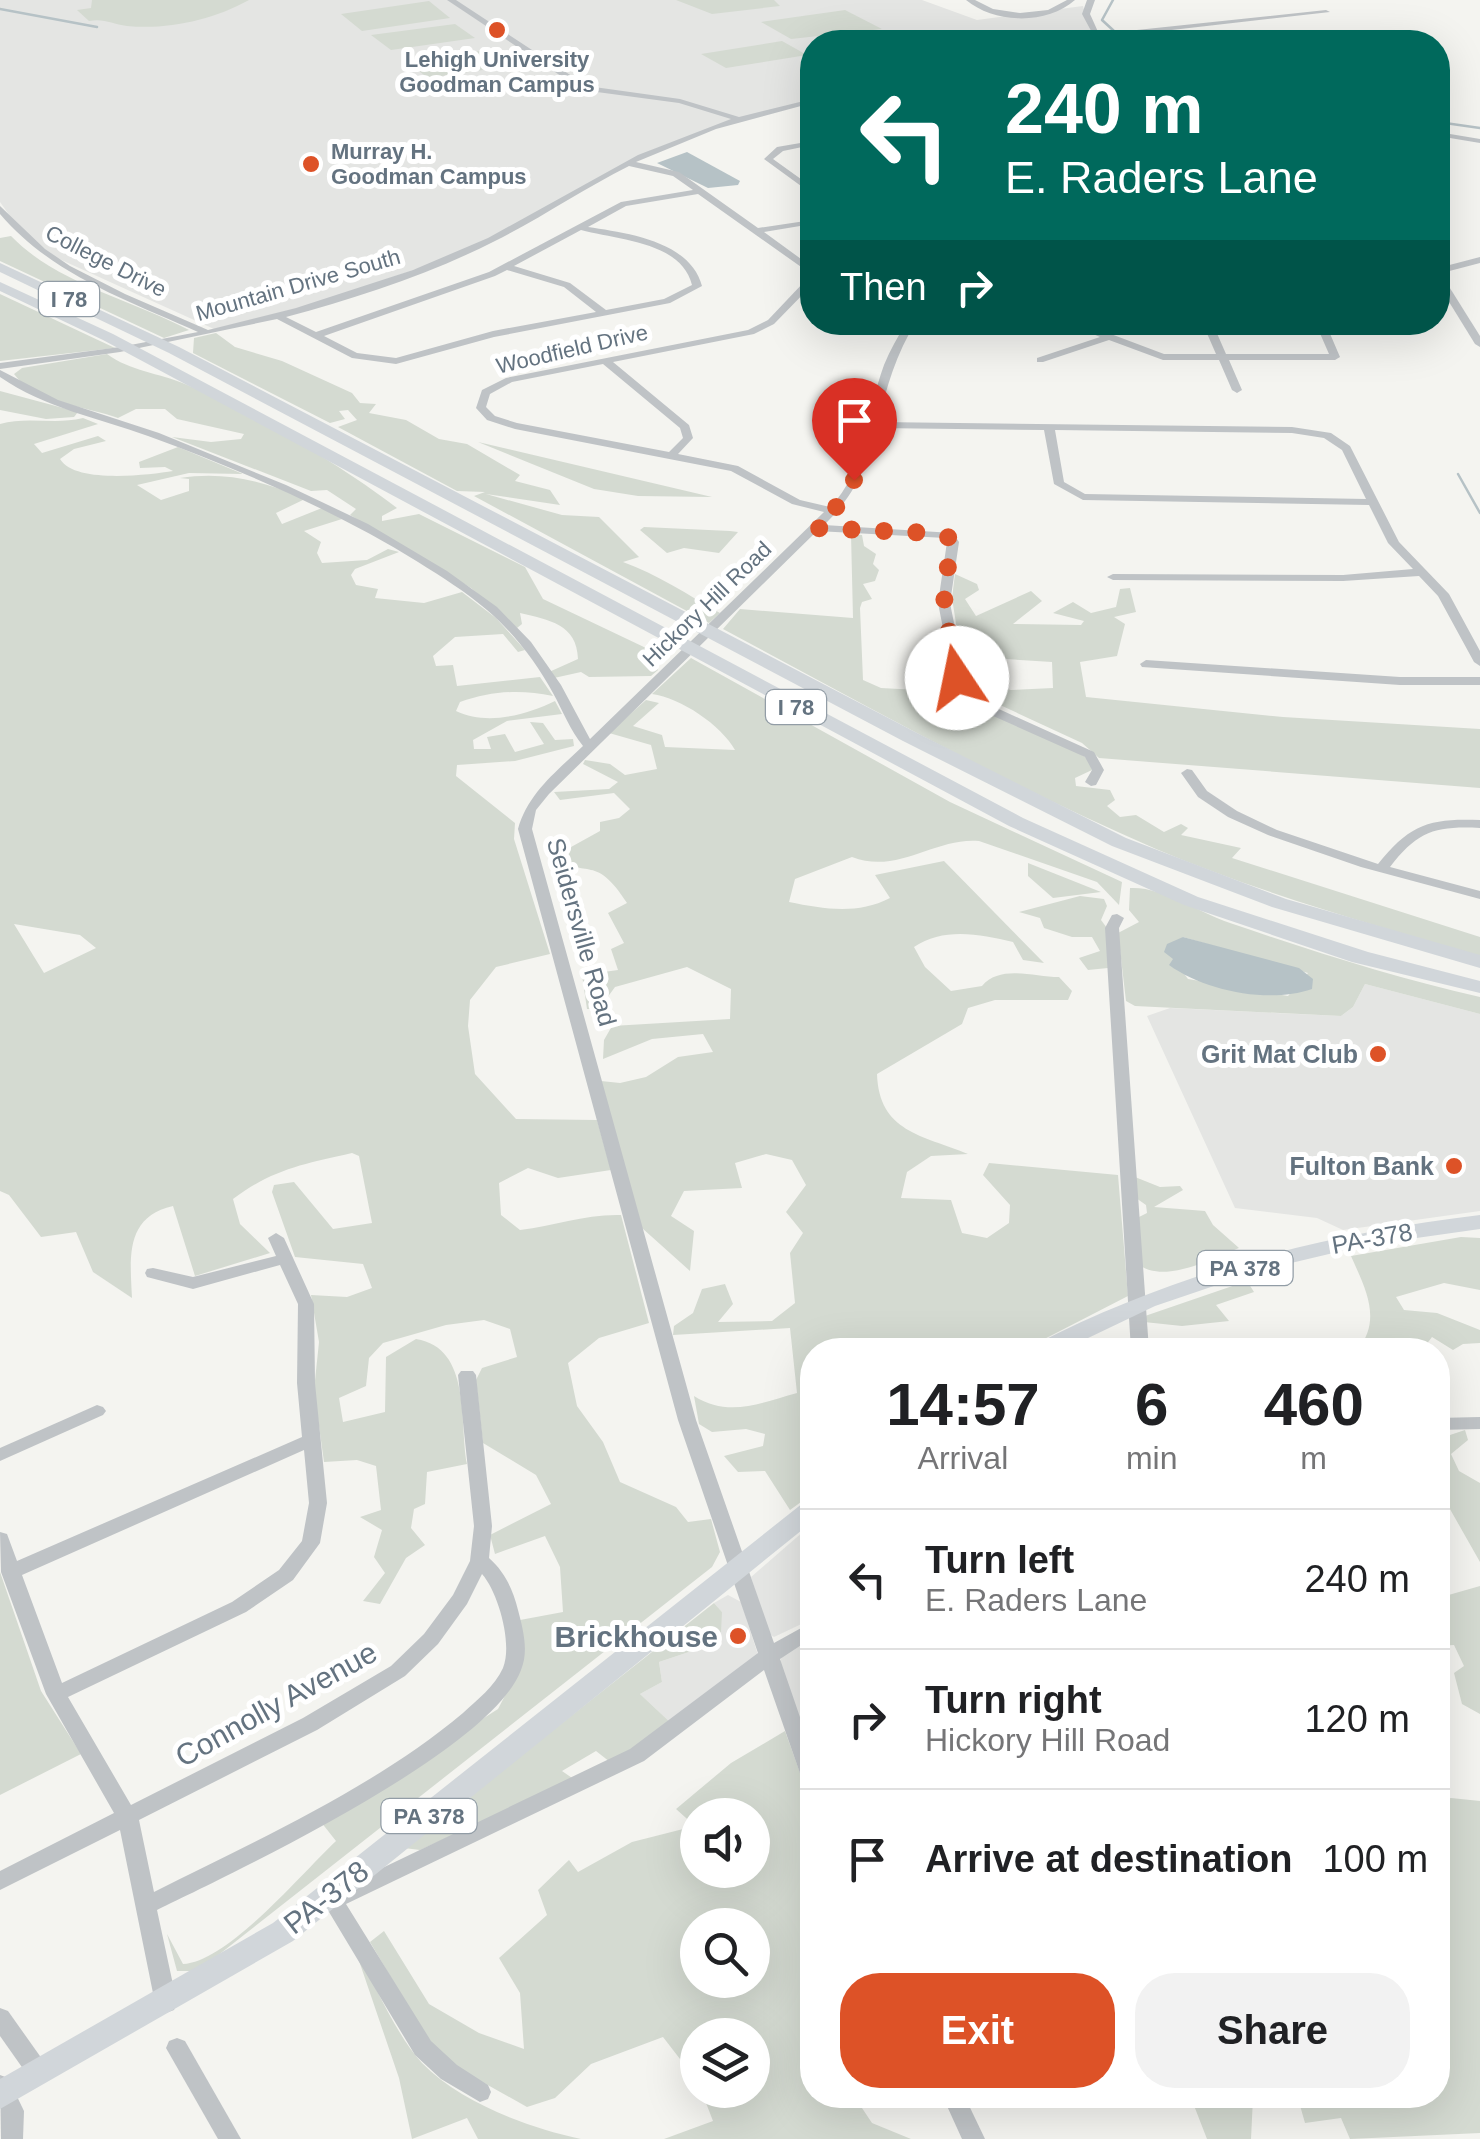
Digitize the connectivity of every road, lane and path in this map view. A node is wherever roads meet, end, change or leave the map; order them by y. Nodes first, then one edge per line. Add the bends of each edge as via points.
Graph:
1 (439, 0) edge
2 (452, 0) edge
3 (970, 0) edge
4 (1070, 0) edge
5 (1091, 0) edge
6 (1326, 12) dead end
7 (1094, 30) edge
8 (1156, 30) edge
9 (671, 99) junction
10 (800, 107) edge
11 (743, 122) junction
12 (1450, 136) edge
13 (1480, 141) edge
14 (800, 146) edge
15 (628, 163) junction
16 (800, 182) edge
17 (699, 191) junction
18 (0, 209) edge
19 (800, 224) edge
20 (585, 228) junction
21 (757, 232) junction
22 (1480, 260) edge
23 (1456, 265) junction
24 (800, 266) edge
25 (0, 267) edge
26 (508, 267) junction
27 (1450, 268) edge
28 (1480, 268) edge
29 (0, 286) edge
30 (800, 289) edge
31 (1450, 294) edge
32 (604, 313) junction
33 (278, 316) junction
34 (206, 332) junction
35 (904, 335) edge
36 (1100, 335) edge
37 (1213, 335) edge
38 (1326, 335) edge
39 (314, 336) junction
40 (1107, 338) junction
41 (1480, 344) edge
42 (1224, 359) junction
43 (605, 360) junction
44 (1040, 360) dead end
45 (0, 370) edge
46 (1237, 390) dead end
47 (872, 425) junction
48 (1049, 428) junction
49 (672, 456) junction
50 (1374, 502) junction
51 (832, 511) junction
52 (816, 528) junction
53 (1422, 572) junction
54 (1112, 576) dead end
55 (1480, 662) edge
56 (1146, 664) dead end
57 (1480, 681) edge
58 (589, 745) junction
59 (1187, 773) dead end
60 (1091, 782) dead end
61 (1480, 824) edge
62 (1382, 868) junction
63 (1480, 895) edge
64 (1117, 918) dead end
65 (1480, 962) edge
66 (1480, 987) edge
67 (1480, 1222) edge
68 (276, 1238) dead end
69 (284, 1259) junction
70 (153, 1273) dead end
71 (1140, 1305) junction
72 (1070, 1338) edge
73 (1140, 1338) edge
74 (467, 1375) dead end
75 (97, 1411) dead end
76 (1480, 1423) edge
77 (1450, 1424) edge
78 (311, 1440) junction
79 (0, 1454) edge
80 (800, 1519) edge
81 (0, 1539) edge
82 (479, 1561) junction
83 (738, 1568) junction
84 (10, 1572) junction
85 (800, 1637) edge
86 (768, 1657) junction
87 (56, 1694) junction
88 (800, 1746) edge
89 (128, 1818) junction
90 (0, 1881) edge
91 (334, 1901) junction
92 (146, 1906) junction
93 (283, 1932) junction
94 (166, 2003) junction
95 (0, 2018) edge
96 (177, 2048) dead end
97 (40, 2074) junction
98 (2, 2091) edge
99 (480, 2092) dead end
100 (959, 2108) edge
101 (12, 2139) edge
102 (230, 2139) edge
103 (974, 2139) edge

1 - 9 street via 576,91
2 - 9 street via 585,88
3 - 4 street via 1013,14 1063,7
5 - 7 street via 1086,14
6 - 8 street
9 - 11 street
10 - 11 street, Mountain Drive South
11 - 15 street, Mountain Drive South
12 - 13 street
14 - 16 street via 768,159
15 - 17 street, Woodfield Drive via 669,171
15 - 33 street, Mountain Drive South via 472,250
17 - 20 street via 630,202
17 - 21 street, Woodfield Drive
18 - 34 street, College Drive via 18,235 51,260
19 - 21 street
20 - 26 street
20 - 32 street via 652,243 698,278 683,296
21 - 24 street, Woodfield Drive
22 - 23 street
23 - 27 street
23 - 28 street
25 - 65 highway, I 78 via 174,350 1102,834 1279,903
26 - 32 street via 567,286
26 - 39 street
29 - 66 highway, I 78 via 108,337 1016,822 1191,901 1360,957
30 - 43 street, Woodfield Drive via 771,322 740,334
31 - 41 street
32 - 39 street via 396,361 362,359
33 - 34 street, Mountain Drive South
33 - 39 street
34 - 45 street, Mountain Drive South
35 - 47 street, Hickory Hill Road
36 - 40 street
37 - 42 street
38 - 42 street via 1335,357
40 - 42 street via 1156,356
40 - 44 street
42 - 46 street
43 - 49 street via 685,427 688,438
43 - 49 street, Woodfield Drive via 501,383 483,395 481,408 515,426
45 - 58 street via 39,396 296,492 445,576 516,633
47 - 48 street
47 - 51 street, Hickory Hill Road via 854,480
48 - 50 street via 1319,433 1343,444
48 - 50 street via 1059,484 1083,497
49 - 51 street, Woodfield Drive via 734,468 796,502
50 - 53 street via 1394,543
51 - 52 street, Hickory Hill Road
52 - 58 street, Hickory Hill Road
52 - 60 street via 949,535 944,603 961,689 986,708 1090,754 1098,770
53 - 54 street
53 - 55 street via 1443,594
56 - 57 street
58 - 83 street, Seidersville Road via 530,810 528,852 687,1420
59 - 62 street via 1199,794 1236,818
61 - 62 street via 1418,829
62 - 63 street
64 - 71 street via 1112,928
67 - 71 main road, PA-378 / PA 378 via 1316,1248
68 - 69 street
69 - 70 street via 194,1283
69 - 78 street via 306,1304
71 - 72 main road, PA-378 / PA 378
71 - 73 street
74 - 82 street, Connolly Avenue via 483,1526
75 - 79 street
76 - 77 street
78 - 84 street
78 - 87 street via 316,1530 286,1575 239,1607
80 - 83 main road, PA-378 / PA 378
81 - 84 street
82 - 89 street, Connolly Avenue via 447,1620 398,1672
82 - 92 street via 494,1571 505,1596 514,1656 512,1670 483,1710 409,1763
83 - 86 street, Seidersville Road
83 - 93 main road, PA-378 / PA 378
84 - 87 street
85 - 86 street
86 - 88 street, Seidersville Road
86 - 91 street via 638,1756
87 - 89 street
89 - 90 street, Connolly Avenue
89 - 92 street
91 - 93 street
91 - 99 street via 423,2048
92 - 94 street
93 - 94 main road, PA-378 / PA 378
94 - 97 main road, PA-378 / PA 378
95 - 97 street
96 - 102 street
97 - 98 main road, PA-378 / PA 378
98 - 101 street via 14,2111
100 - 103 street

